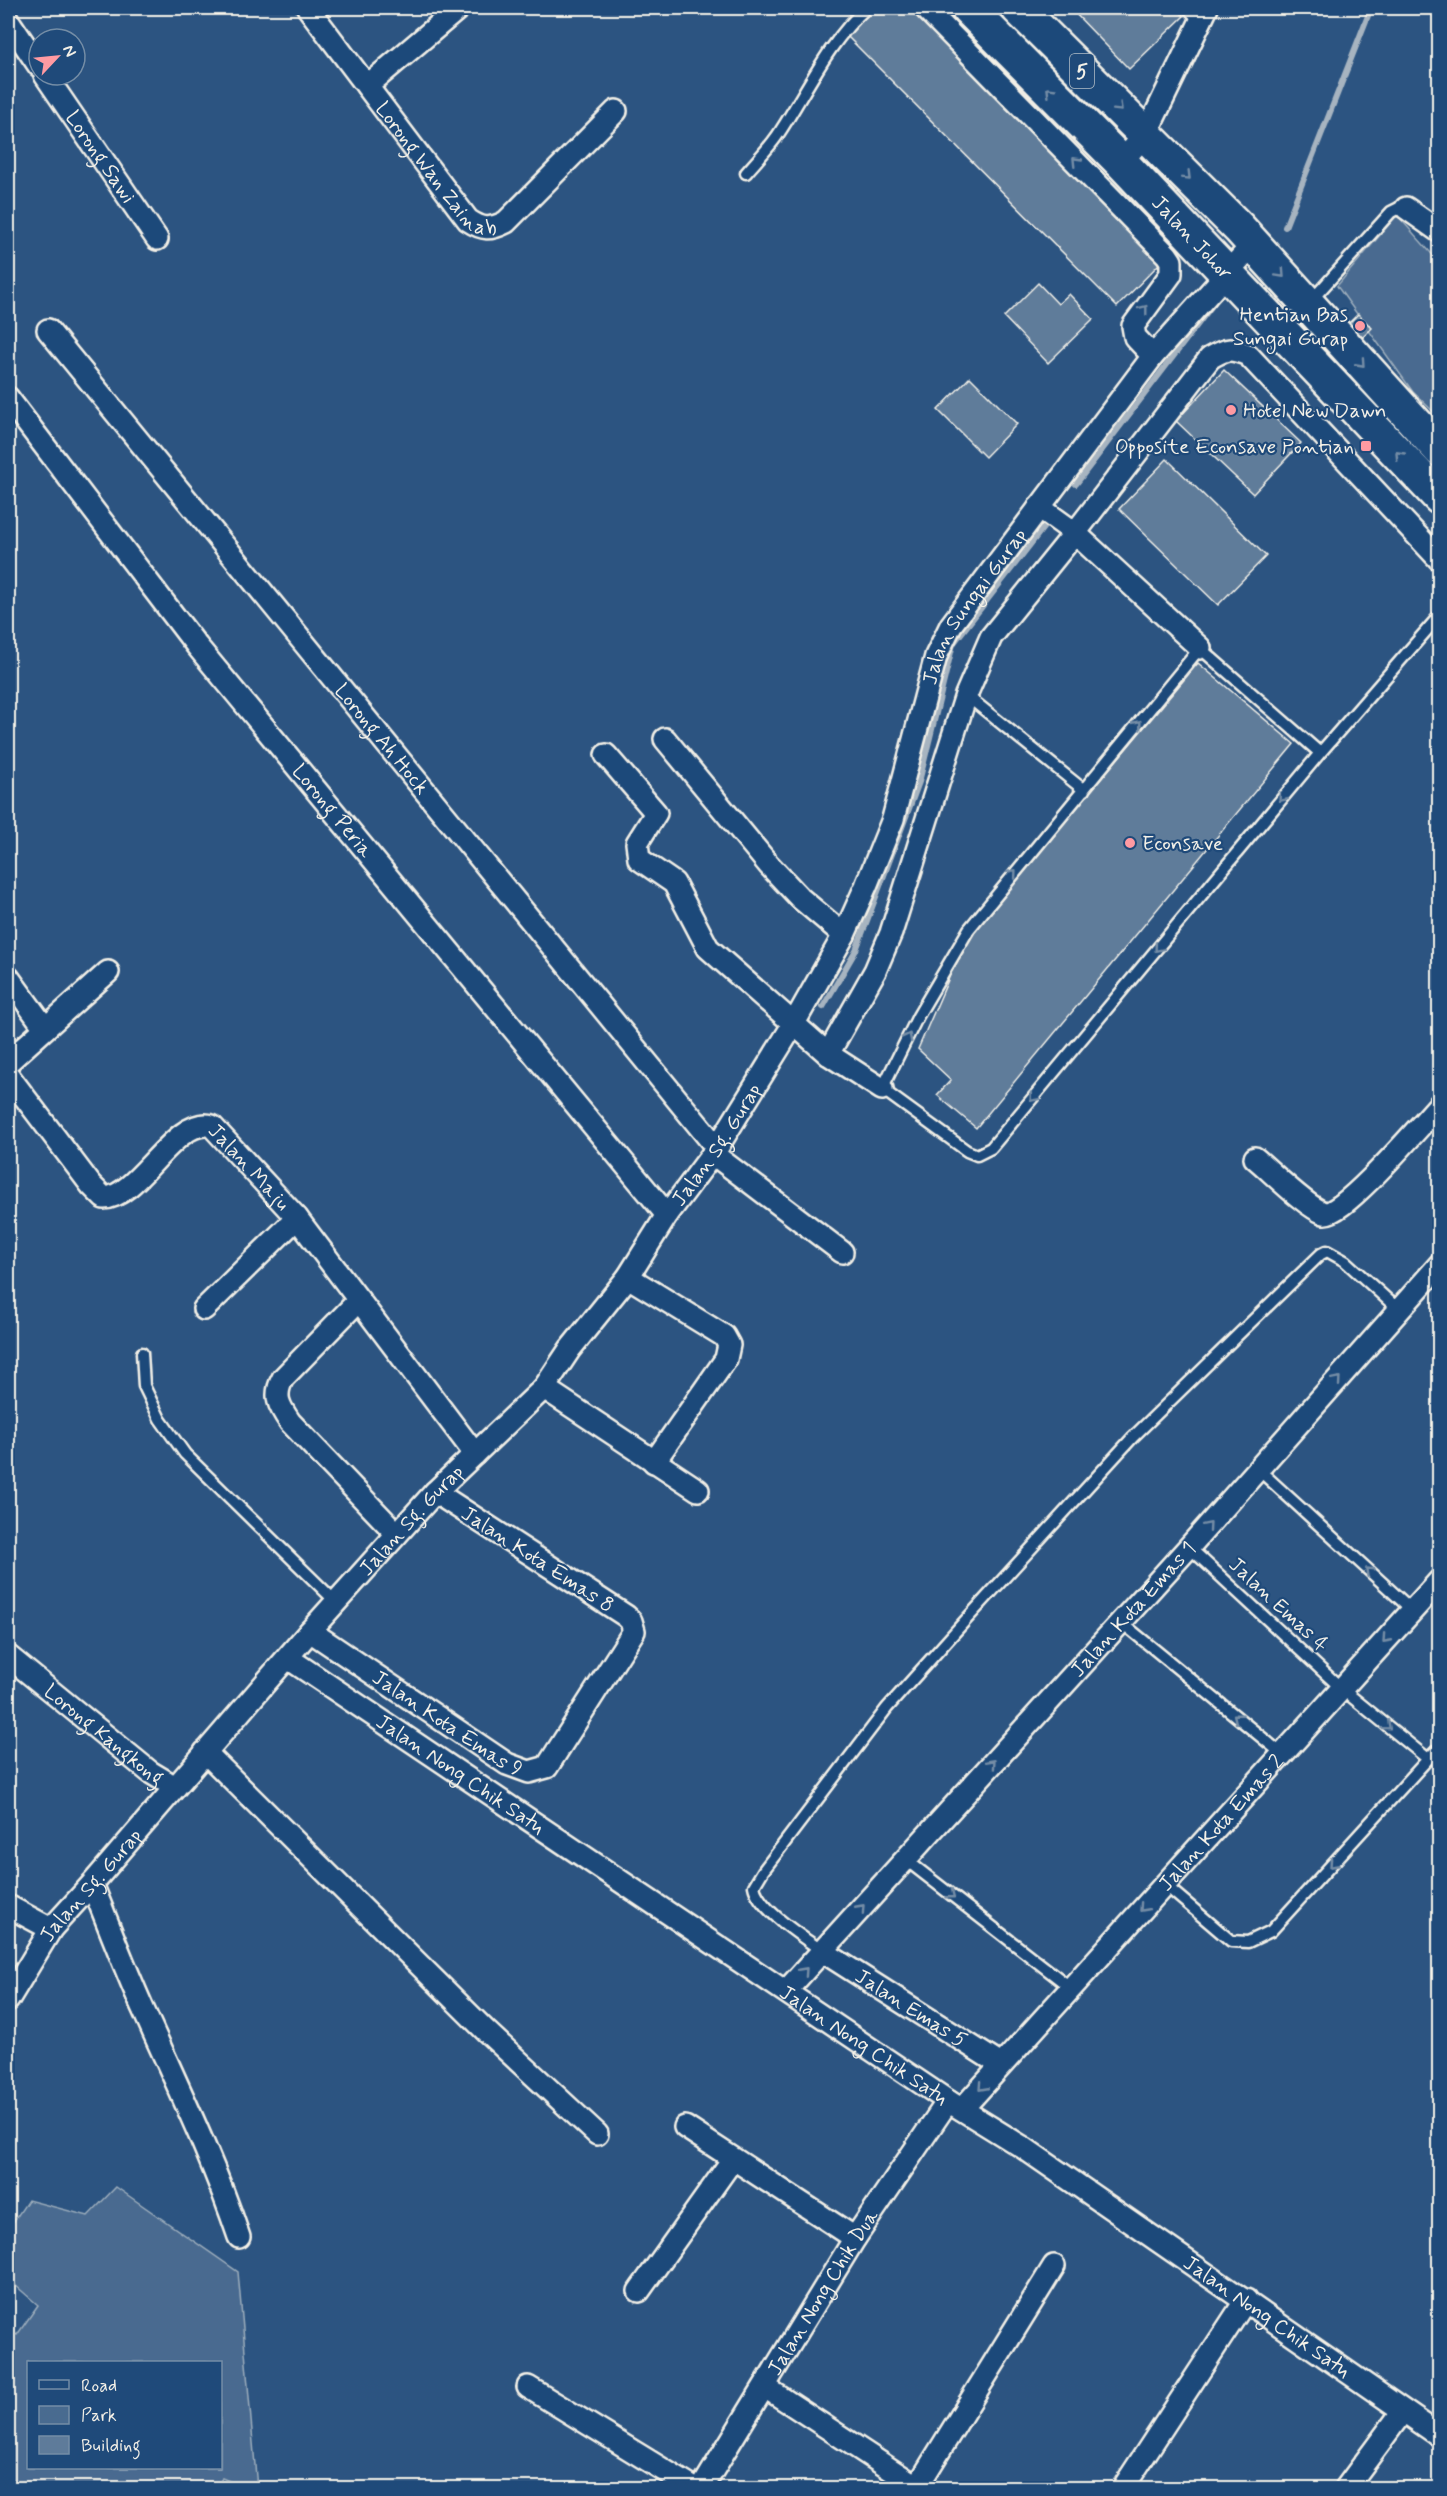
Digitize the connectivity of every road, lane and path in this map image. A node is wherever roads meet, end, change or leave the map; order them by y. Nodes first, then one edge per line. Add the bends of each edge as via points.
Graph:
1 (308, 8) edge
2 (459, 8) edge
3 (866, 8) edge
4 (925, 8) edge
5 (968, 8) edge
6 (1018, 8) edge
7 (1198, 12) edge
8 (8, 20) edge
9 (27, 48) edge
10 (987, 48) junction
11 (367, 86) junction
12 (53, 87) edge
13 (616, 111) dead end
14 (1146, 134) junction
15 (1121, 162) junction
16 (746, 173) dead end
17 (1406, 208) joint
18 (1440, 232) edge
19 (157, 239) dead end
20 (1253, 244) junction
21 (1227, 274) junction
22 (1308, 304) junction
23 (48, 330) dead end
24 (1153, 356) junction
25 (8, 398) edge
26 (1440, 450) edge
27 (1440, 498) edge
28 (1039, 507) junction
29 (1075, 533) junction
30 (1440, 560) edge
31 (1440, 615) edge
32 (1200, 648) junction
33 (966, 695) junction
34 (665, 739) dead end
35 (1320, 753) junction
36 (606, 755) dead end
37 (1083, 790) junction
38 (844, 935) junction
39 (108, 972) dead end
40 (8, 977) edge
41 (793, 1025) junction
42 (45, 1028) junction
43 (828, 1054) junction
44 (8, 1062) edge
45 (8, 1075) edge
46 (882, 1089) junction
47 (1440, 1104) edge
48 (715, 1151) junction
49 (1255, 1158) dead end
50 (667, 1215) junction
51 (297, 1218) junction
52 (842, 1252) dead end
53 (1440, 1264) edge
54 (628, 1277) junction
55 (360, 1300) junction
56 (204, 1310) dead end
57 (1399, 1310) junction
58 (142, 1353) dead end
59 (544, 1388) junction
60 (475, 1454) junction
61 (654, 1462) junction
62 (1258, 1469) junction
63 (698, 1490) dead end
64 (435, 1492) junction
65 (397, 1534) junction
66 (1189, 1547) junction
67 (1440, 1580) edge
68 (336, 1602) junction
69 (1412, 1610) junction
70 (1121, 1622) junction
71 (310, 1630) junction
72 (634, 1631) joint
73 (8, 1656) edge
74 (288, 1658) junction
75 (1342, 1689) junction
76 (1440, 1747) edge
77 (205, 1752) junction
78 (1282, 1754) junction
79 (1428, 1759) junction
80 (175, 1787) junction
81 (905, 1859) junction
82 (92, 1884) junction
83 (1164, 1884) junction
84 (8, 1906) edge
85 (51, 1929) junction
86 (822, 1951) junction
87 (1071, 1988) junction
88 (786, 1991) junction
89 (8, 2000) edge
90 (1001, 2065) junction
91 (955, 2105) junction
92 (685, 2127) dead end
93 (597, 2134) dead end
94 (733, 2159) junction
95 (239, 2237) dead end
96 (855, 2238) junction
97 (1053, 2265) dead end
98 (639, 2291) dead end
99 (1246, 2300) junction
100 (528, 2387) dead end
101 (765, 2387) junction
102 (1403, 2410) junction
103 (1440, 2436) edge
104 (693, 2488) edge
105 (702, 2488) edge
106 (918, 2488) edge
107 (1123, 2488) edge
108 (1346, 2488) edge

1 - 11 street, Lorong Wan Zainab
2 - 11 street, Lorong Wan Zainab
3 - 16 lane via 827,54 780,132
4 - 10 street
5 - 10 highway, Jalan Johor / 5
6 -> 14 highway, Jalan Johor / 5
7 - 14 street
8 - 9 street
15 -> 10 highway, Jalan Johor / 5
24 -> 10 street via 1135,337 1133,326 1171,274 1171,261
11 - 13 street, Lorong Wan Zainab via 468,220 487,230 506,222
12 - 19 street, Lorong Sawi
14 - 15 street
14 -> 20 highway, Jalan Johor / 5
15 - 21 highway, Jalan Johor / 5
17 - 18 street
17 - 22 lane via 1391,212
20 - 21 street, Jalan Sungai Gurap
20 -> 22 highway, Jalan Johor / 5
21 - 24 street, Jalan Sungai Gurap
27 -> 21 highway, Jalan Johor / 5
22 -> 26 highway, Jalan Johor / 5
23 - 48 street, Lorong Ah Hock
24 - 28 street, Jalan Sungai Gurap
25 - 50 street, Lorong Peria via 197,646
28 - 29 street
28 - 38 street, Jalan Sungai Gurap via 951,625 936,656 892,819
29 - 30 street via 1210,358 1233,349 1261,366
29 - 32 street
29 - 33 street via 991,637
31 - 35 lane
32 - 35 lane
37 -> 32 lane
33 - 37 lane
33 - 43 street via 891,933
34 - 38 street via 769,865
35 -> 46 lane via 991,1148 977,1155 967,1151
36 - 41 street via 656,813 637,843 639,859 674,883 708,948
46 -> 37 lane via 918,1016 969,929
38 - 41 street, Jalan Sungai Gurap
39 - 42 street
40 - 42 street
41 - 43 street
41 - 48 street, Jalan Sg. Gurap
42 - 44 street
43 - 46 street
45 - 51 street, Jalan Maju via 104,1198 129,1185 186,1132 206,1124
47 - 49 street via 1351,1199 1331,1213 1322,1212 1303,1199
48 - 50 street, Jalan Sg. Gurap
48 - 52 street, Lorong Ah Hock
50 - 54 street, Jalan Sg. Gurap
51 - 55 street, Jalan Maju
51 - 56 street
53 - 57 street, Jalan Kota Emas 1
54 - 59 street, Jalan Sg. Gurap
54 - 61 street via 724,1336 729,1345 726,1359
55 - 60 street, Jalan Maju
55 - 65 street via 283,1378 276,1396 290,1422
62 -> 57 street, Jalan Kota Emas 1
57 - 86 lane via 1345,1261 1327,1251 1321,1254 1133,1437 964,1622 887,1708 754,1886 759,1898 776,1916
58 - 68 lane via 144,1386 184,1454
59 - 60 street, Jalan Sg. Gurap
59 - 61 street
60 - 64 street, Jalan Sg. Gurap
61 - 63 street
66 -> 62 street, Jalan Kota Emas 1
69 -> 62 lane
64 - 65 street, Jalan Sg. Gurap
64 - 72 street, Jalan Kota Emas 8 via 626,1616
65 - 68 street, Jalan Sg. Gurap
66 - 70 street, Jalan Kota Emas 1
66 - 75 lane, Jalan Emas 4
67 - 69 street, Jalan Kota Emas 2
68 - 71 street, Jalan Sg. Gurap
69 -> 75 street, Jalan Kota Emas 2
78 -> 70 lane
81 -> 70 street, Jalan Kota Emas 1
71 - 72 street, Jalan Kota Emas 9 via 507,1764 529,1772 547,1767
71 - 74 street, Jalan Sg. Gurap
73 - 80 street, Lorong Kangkong via 150,1772
74 - 77 street, Jalan Sg. Gurap
74 - 88 street, Jalan Nong Chik Satu
75 - 78 street, Jalan Kota Emas 2
75 -> 79 lane, Jalan Emas 4
76 - 79 lane
77 - 80 street, Jalan Sg. Gurap
77 - 93 street via 486,2031
78 - 83 street, Jalan Kota Emas 2
79 -> 83 lane via 1271,1931 1248,1942 1231,1941
80 - 82 street, Jalan Sg. Gurap
86 -> 81 street, Jalan Kota Emas 1
81 -> 87 lane
82 - 85 street, Jalan Sg. Gurap
82 - 95 street
83 -> 87 street, Jalan Kota Emas 2
84 - 85 street
85 - 89 street, Jalan Sg. Gurap
88 -> 86 street, Jalan Kota Emas 1
86 - 90 street, Jalan Emas 5
87 - 90 street, Jalan Kota Emas 2
88 - 91 street, Jalan Nong Chik Satu
90 -> 91 street, Jalan Nong Chik Dua
91 - 96 street, Jalan Nong Chik Dua
91 - 99 street, Jalan Nong Chik Satu
92 - 94 street
94 - 96 street
94 - 98 street
96 - 101 street, Jalan Nong Chik Dua
97 - 106 street
99 - 102 street, Jalan Nong Chik Satu
99 - 107 street
100 - 104 street
101 - 105 street, Jalan Nong Chik Dua
101 - 106 street
102 - 103 street, Jalan Nong Chik Satu
102 - 108 street

